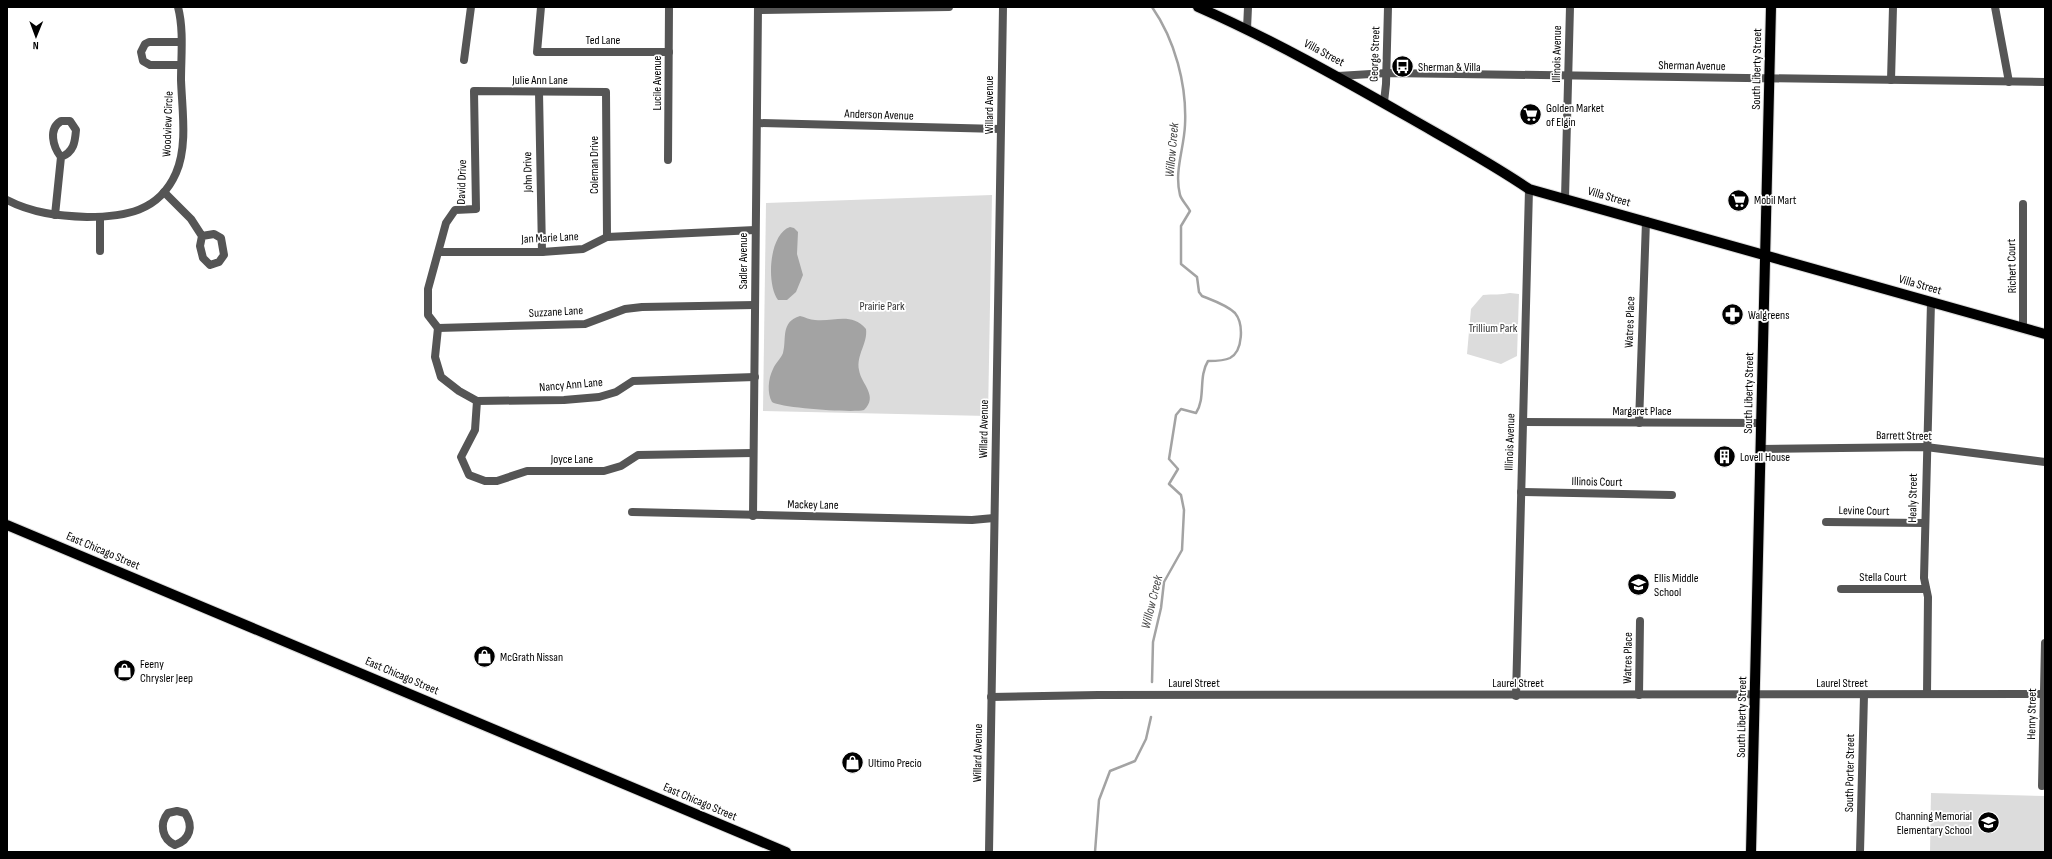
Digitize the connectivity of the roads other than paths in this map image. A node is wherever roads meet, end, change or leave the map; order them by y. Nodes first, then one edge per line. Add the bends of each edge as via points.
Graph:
1 (178, 7) edge
2 (471, 7) edge
3 (542, 7) edge
4 (669, 7) edge
5 (949, 7) edge
6 (1003, 7) edge
7 (1198, 7) edge
8 (1248, 7) edge
9 (1388, 7) edge
10 (1570, 7) edge
11 (1771, 7) edge
12 (1893, 7) edge
13 (1995, 7) edge
14 (758, 8) edge
15 (810, 8) edge
16 (1247, 29) junction
17 (181, 42) junction
18 (669, 52) junction
19 (464, 60) dead end
20 (181, 65) junction
21 (1387, 73) junction
22 (1338, 76) junction
23 (1568, 76) junction
24 (1770, 79) junction
25 (1891, 80) junction
26 (2009, 82) junction
27 (2045, 82) edge
28 (474, 91) joint
29 (539, 92) junction
30 (606, 92) joint
31 (1384, 102) junction
32 (757, 123) junction
33 (1000, 129) junction
34 (61, 157) dead end
35 (668, 160) dead end
36 (1529, 189) junction
37 (164, 192) junction
38 (1565, 198) junction
39 (7, 200) edge
40 (2024, 204) dead end
41 (55, 215) junction
42 (100, 217) junction
43 (1646, 221) junction
44 (755, 230) junction
45 (202, 236) dead end
46 (607, 237) junction
47 (100, 251) dead end
48 (439, 252) junction
49 (542, 252) junction
50 (1766, 256) junction
51 (1931, 302) junction
52 (755, 305) junction
53 (438, 328) junction
54 (2023, 328) junction
55 (2045, 334) edge
56 (755, 377) junction
57 (477, 401) junction
58 (1523, 422) junction
59 (1639, 423) junction
60 (1761, 423) junction
61 (1926, 447) junction
62 (1761, 449) junction
63 (753, 453) junction
64 (2045, 462) edge
65 (1521, 492) junction
66 (1672, 495) dead end
67 (632, 512) dead end
68 (753, 516) junction
69 (994, 518) junction
70 (1826, 522) dead end
71 (1925, 523) junction
72 (7, 525) edge
73 (1841, 589) dead end
74 (1926, 589) junction
75 (1640, 621) dead end
76 (2045, 643) edge
77 (1927, 694) junction
78 (2045, 694) edge
79 (1639, 695) junction
80 (1756, 695) junction
81 (1864, 695) junction
82 (1516, 696) junction
83 (991, 697) junction
84 (2042, 786) dead end
85 (786, 852) edge
86 (989, 852) edge
87 (1751, 852) edge
88 (1860, 852) edge

1 - 17 street, Woodview Circle
2 - 19 street
3 - 18 street, Ted Lane via 537,52
4 - 18 street, Lucile Avenue
5 - 15 street
6 - 33 street, Willard Avenue
7 - 16 main road, Villa Street
8 - 16 street
9 - 21 street, George Street
10 - 23 street, Illinois Avenue
11 - 24 main road, South Liberty Street
12 - 25 street
13 - 26 street
14 - 15 street
14 - 32 street, Sadler Avenue
16 - 22 main road, Villa Street
17 - 20 street, Woodview Circle
17 - 20 street via 149,42 141,52 143,61 150,65
18 - 35 street, Lucile Avenue
20 - 37 street, Woodview Circle via 181,154 176,174
21 - 22 street, Sherman Avenue
21 - 23 street, Sherman Avenue
21 - 31 street, George Street
22 - 31 main road, Villa Street
23 - 24 street, Sherman Avenue
23 - 38 street, Illinois Avenue
24 - 25 street, Sherman Avenue
24 - 50 main road, South Liberty Street
25 - 26 street, Sherman Avenue
26 - 27 street, Sherman Avenue
28 - 29 street, Julie Ann Lane
28 - 48 street, David Drive via 476,209 455,210 446,222
29 - 30 street, Julie Ann Lane
29 - 49 street, John Drive
30 - 46 street, Coleman Drive
31 - 36 main road, Villa Street
32 - 33 street, Anderson Avenue
32 - 44 street, Sadler Avenue
33 - 69 street, Willard Avenue
34 - 41 street
36 - 38 main road, Villa Street
36 - 58 street, Illinois Avenue
37 - 42 street, Woodview Circle via 148,205 128,214
37 - 45 street via 191,219
38 - 43 main road, Villa Street
39 - 41 street, Woodview Circle via 36,212
40 - 54 street, Richert Court
41 - 42 street, Woodview Circle
42 - 47 street
43 - 50 main road, Villa Street
43 - 59 street, Watres Place
44 - 46 street, Jan Marie Lane
44 - 52 street, Sadler Avenue
46 - 49 street, Jan Marie Lane via 583,249
48 - 49 street, Jan Marie Lane
48 - 53 street via 428,289 428,314
50 - 51 main road, Villa Street
50 - 60 main road, South Liberty Street
51 - 54 main road, Villa Street
51 - 61 street, Healy Street
52 - 53 street, Suzzane Lane via 642,307 625,309 586,324
52 - 56 street, Sadler Avenue
53 - 57 street, Nancy Ann Lane via 435,357 441,377
54 - 55 main road, Villa Street
56 - 57 street, Nancy Ann Lane via 633,381 616,392 599,397
56 - 63 street, Sadler Avenue
57 - 63 street, Joyce Lane via 475,430 461,457 469,475 485,481 497,481 527,471 604,471 621,466 638,455
58 - 59 street, Margaret Place
58 - 65 street, Illinois Avenue
59 - 60 street, Margaret Place
60 - 62 main road, South Liberty Street
61 - 62 street, Barrett Street
61 - 64 street, Barrett Street
61 - 71 street, Healy Street
62 - 80 main road, South Liberty Street
63 - 68 street, Sadler Avenue
65 - 66 street, Illinois Court
65 - 82 street, Illinois Avenue
67 - 68 street, Mackey Lane
68 - 69 street, Mackey Lane
69 - 83 street, Willard Avenue
70 - 71 street, Levine Court
71 - 74 street, Healy Street
72 - 85 main road, East Chicago Street
73 - 74 street, Stella Court
74 - 77 street, Healy Street
75 - 79 street, Watres Place
76 - 78 street, Henry Street
77 - 78 street, Laurel Street
77 - 81 street, Laurel Street
78 - 84 street, Henry Street
79 - 80 street, Laurel Street
79 - 82 street, Laurel Street
80 - 81 street, Laurel Street
80 - 87 main road, South Liberty Street
81 - 88 street, South Porter Street
82 - 83 street, Laurel Street
83 - 86 street, Willard Avenue

